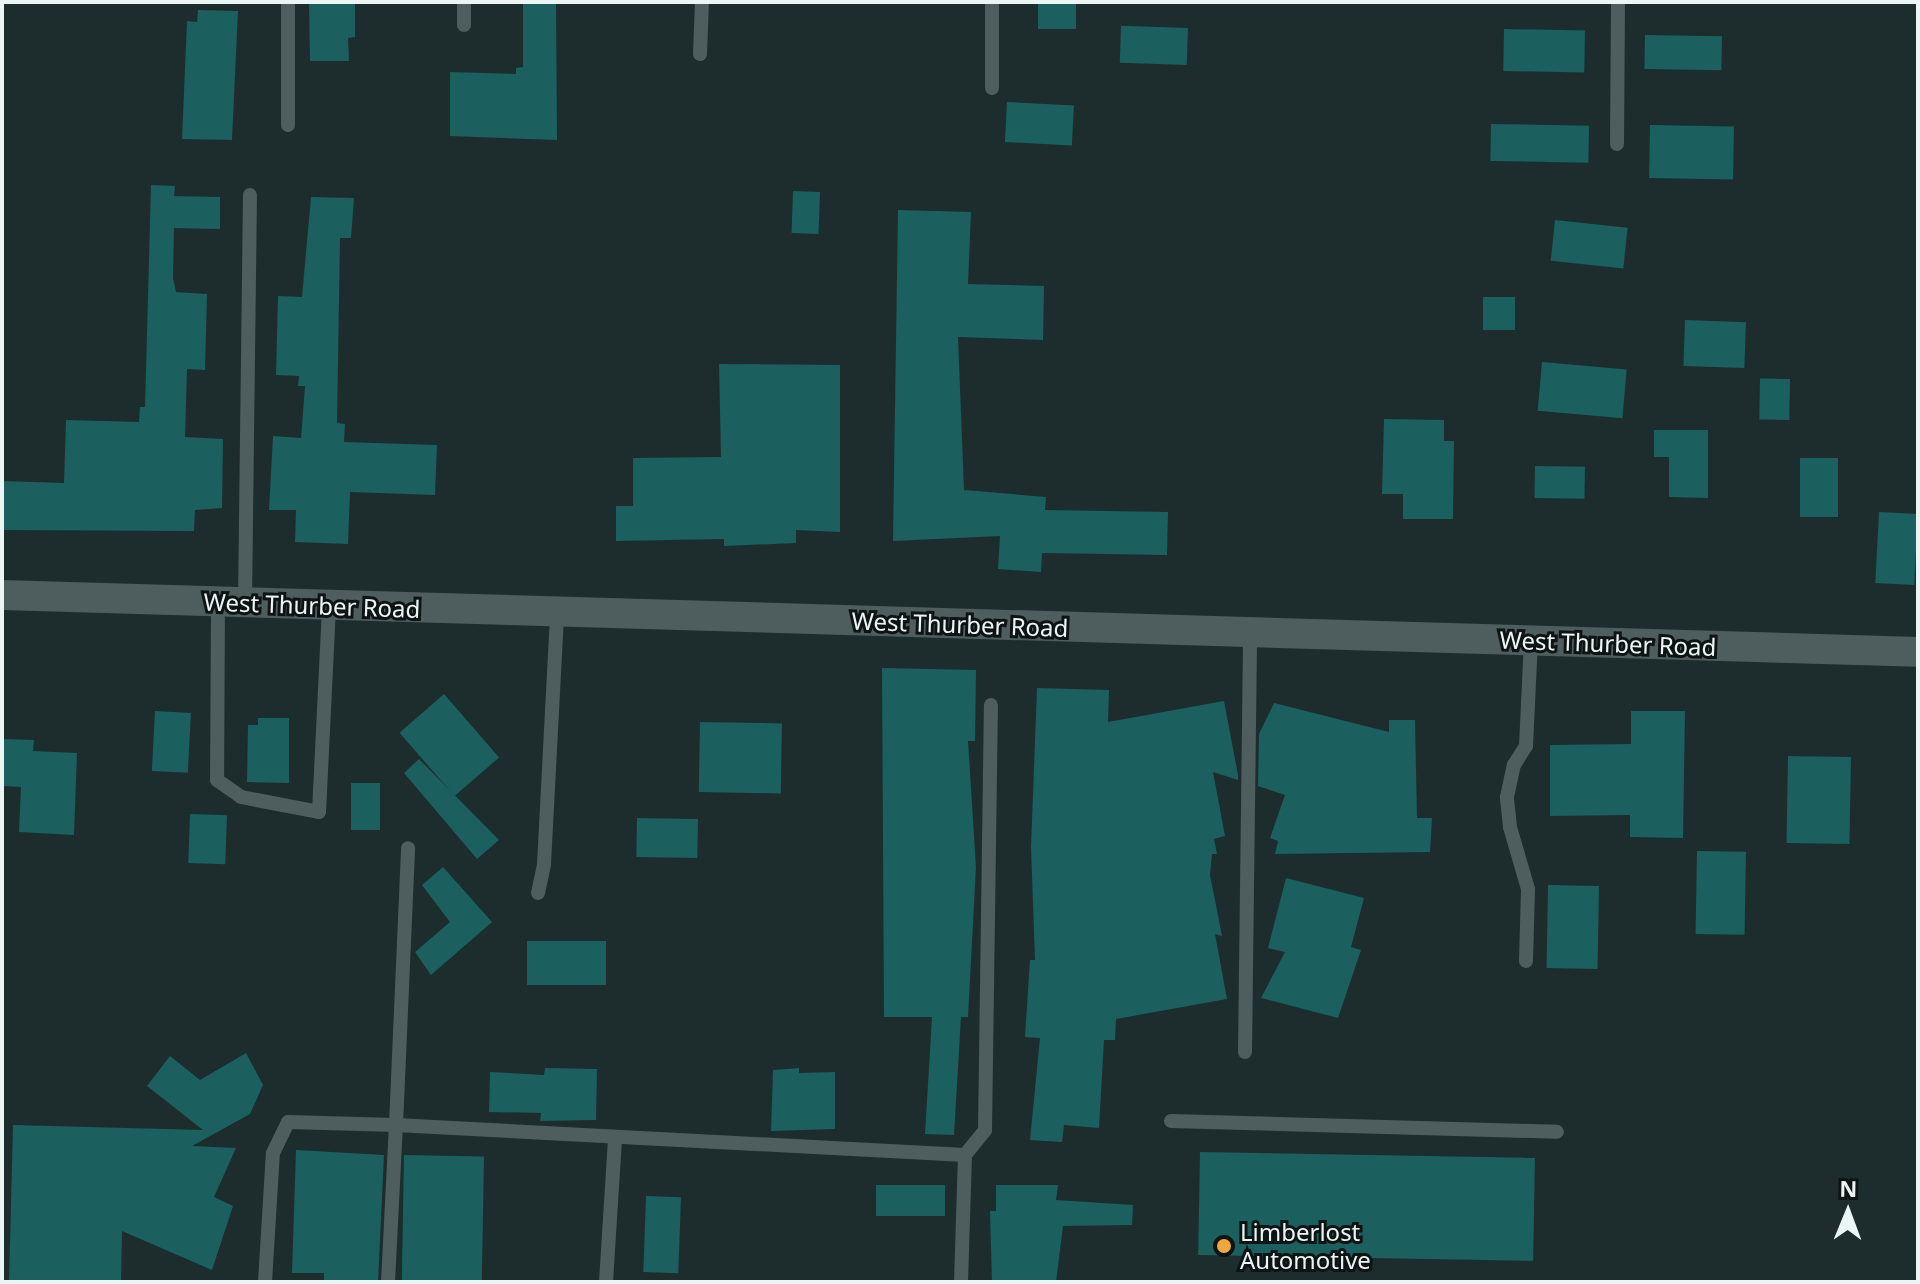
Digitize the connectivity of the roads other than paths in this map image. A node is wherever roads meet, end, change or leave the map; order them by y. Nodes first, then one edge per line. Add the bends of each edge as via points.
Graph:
1 (288, 2) edge
2 (464, 2) edge
3 (702, 2) edge
4 (992, 2) edge
5 (1618, 2) edge
6 (464, 25) dead end
7 (700, 54) dead end
8 (992, 88) dead end
9 (288, 125) dead end
10 (1617, 144) dead end
11 (250, 195) dead end
12 (2, 595) edge
13 (231, 602) junction
14 (329, 605) junction
15 (557, 612) junction
16 (1250, 633) junction
17 (1531, 641) junction
18 (1918, 652) edge
19 (991, 705) dead end
20 (408, 848) dead end
21 (538, 893) dead end
22 (1526, 961) dead end
23 (1245, 1052) dead end
24 (1171, 1121) dead end
25 (396, 1125) junction
26 (1557, 1132) dead end
27 (615, 1137) junction
28 (965, 1155) junction
29 (265, 1282) edge
30 (388, 1282) edge
31 (606, 1282) edge
32 (961, 1282) edge

1 - 9 lane
2 - 6 lane
3 - 7 lane
4 - 8 lane
5 - 10 lane
11 - 13 lane
12 - 13 street, West Thurber Road
13 - 14 street, West Thurber Road
13 - 14 lane via 217,780 241,797 319,812
14 - 15 street, West Thurber Road
15 - 16 street, West Thurber Road
15 - 21 lane via 544,864
16 - 17 street, West Thurber Road
16 - 23 lane
17 - 18 street, West Thurber Road
17 - 22 lane via 1526,746 1514,765 1507,797 1528,889
19 - 28 lane via 985,1130
20 - 25 lane
24 - 26 lane
25 - 27 lane
25 - 29 lane via 288,1122 273,1153
25 - 30 lane
27 - 28 lane
27 - 31 lane
28 - 32 lane

